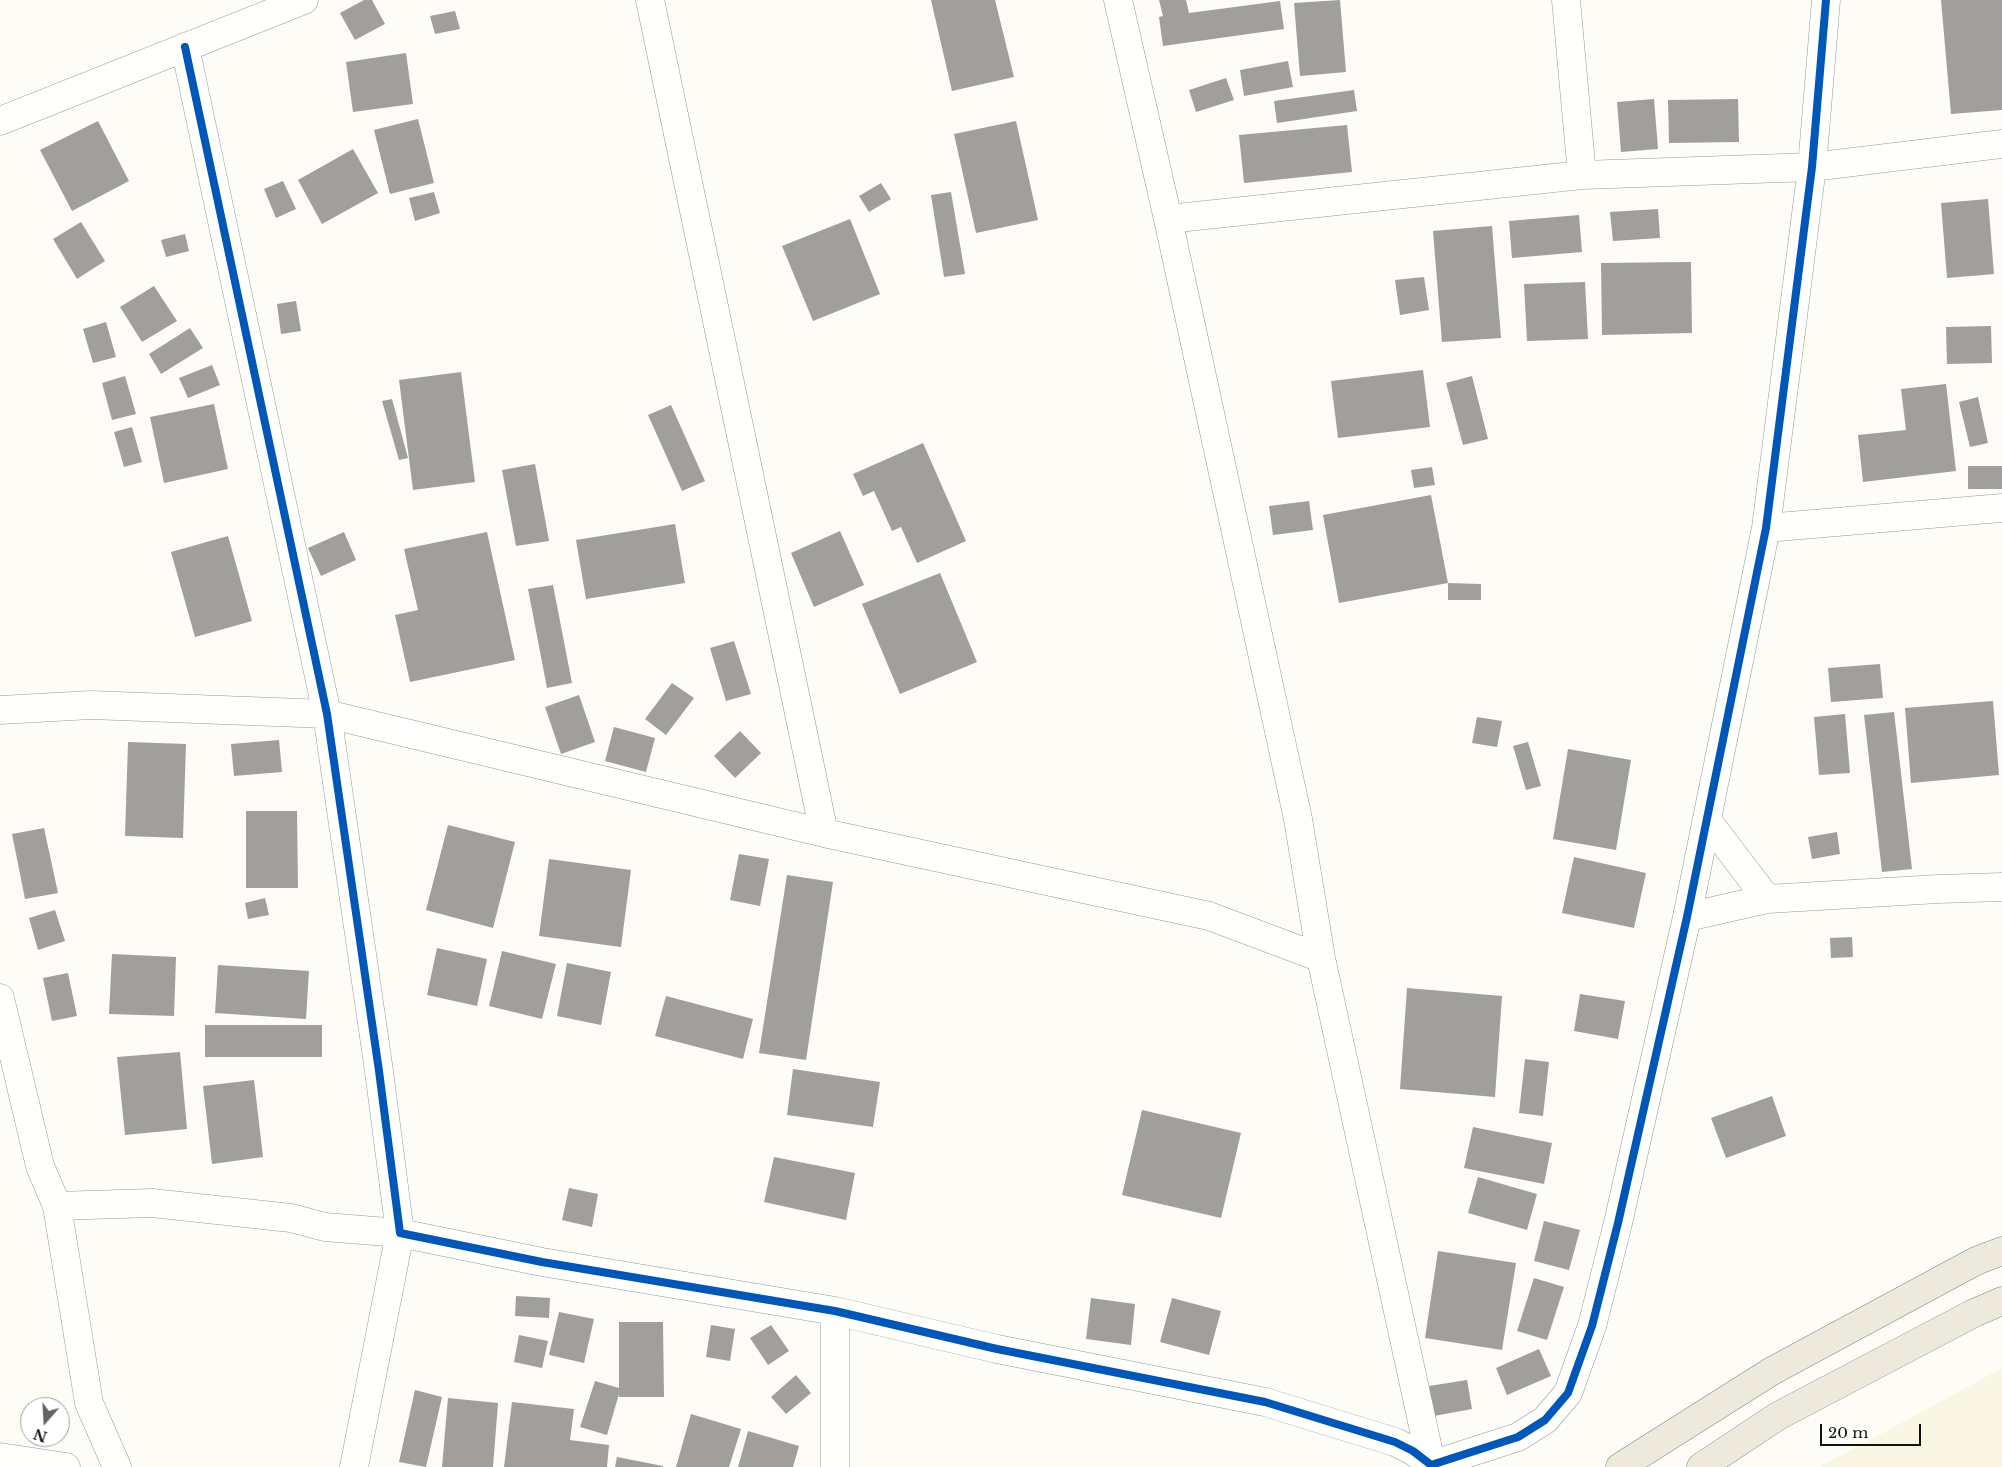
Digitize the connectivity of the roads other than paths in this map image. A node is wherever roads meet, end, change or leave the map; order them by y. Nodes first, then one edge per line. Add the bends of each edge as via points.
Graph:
1 (304, 0) edge
2 (650, 0) edge
3 (1118, 0) edge
4 (1566, 0) edge
5 (1826, 0) edge
6 (185, 47) junction
7 (0, 121) edge
8 (2002, 144) edge
9 (1812, 167) junction
10 (1582, 175) junction
11 (1168, 219) junction
12 (2002, 508) edge
13 (1766, 528) junction
14 (0, 710) edge
15 (327, 714) junction
16 (1707, 820) junction
17 (824, 833) junction
18 (2002, 888) edge
19 (1767, 899) junction
20 (1687, 918) junction
21 (1321, 958) junction
22 (0, 998) edge
23 (57, 1206) junction
24 (400, 1233) junction
25 (2002, 1251) edge
26 (2002, 1301) edge
27 (836, 1311) junction
28 (0, 1456) edge
29 (1432, 1466) edge
30 (66, 1467) edge
31 (117, 1467) edge
32 (354, 1467) edge
33 (835, 1467) edge
34 (1620, 1467) edge
35 (1701, 1467) edge

1 - 6 street
2 - 17 street
3 - 11 street
4 - 10 street
5 - 9 street
6 - 7 street
6 - 15 street
8 - 9 street
9 - 10 street
9 - 13 street
10 - 11 street
11 - 21 street via 1298,819
12 - 13 street
13 - 16 street
14 - 15 street via 91,705
15 - 17 street
15 - 24 street
16 - 19 street
16 - 20 street
17 - 21 street via 1209,916
18 - 19 street
19 - 20 street
20 - 29 street via 1618,1223 1592,1326 1568,1393 1545,1420 1518,1437
21 - 29 street
22 - 23 street via 40,1166
23 - 24 street via 152,1203 291,1218 325,1227
23 - 31 street via 89,1402
24 - 27 street via 542,1262
24 - 32 street
25 - 34 main road via 1976,1261 1772,1371
26 - 35 main road via 1778,1416
27 - 29 street via 997,1348 1265,1402 1396,1442
27 - 33 street
28 - 30 street

